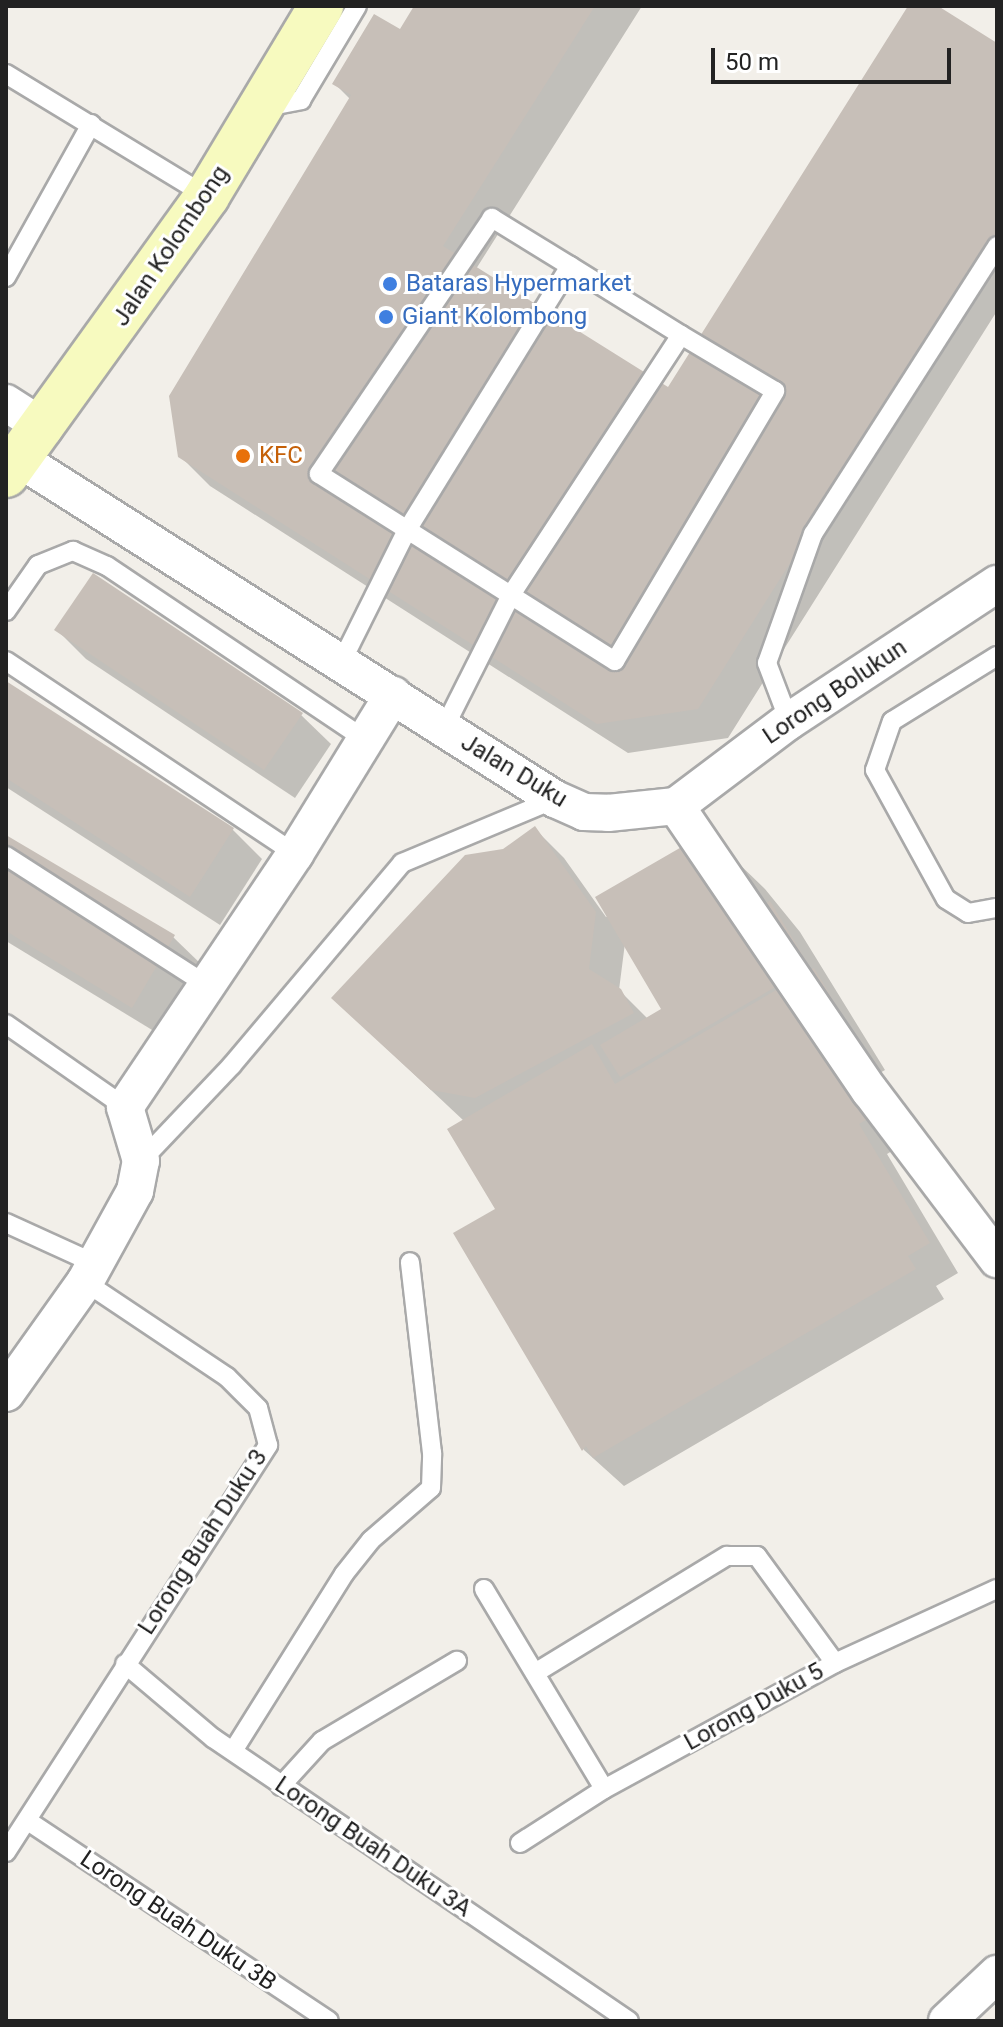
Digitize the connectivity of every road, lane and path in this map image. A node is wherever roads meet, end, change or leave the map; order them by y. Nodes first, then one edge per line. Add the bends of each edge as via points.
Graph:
1 (321, 6) edge
2 (357, 6) edge
3 (6, 74) edge
4 (259, 109) junction
5 (91, 124) junction
6 (207, 196) junction
7 (997, 246) edge
8 (570, 266) junction
9 (6, 277) edge
10 (681, 335) junction
11 (6, 403) edge
12 (23, 454) edge
13 (407, 530) junction
14 (511, 595) junction
15 (993, 596) edge
16 (6, 611) edge
17 (997, 656) edge
18 (6, 661) edge
19 (341, 663) junction
20 (393, 695) junction
21 (789, 721) junction
22 (444, 728) junction
23 (366, 740) junction
24 (555, 799) junction
25 (676, 806) junction
26 (295, 854) junction
27 (6, 856) edge
28 (997, 908) edge
29 (207, 985) junction
30 (6, 1024) edge
31 (125, 1107) junction
32 (141, 1161) junction
33 (6, 1223) edge
34 (997, 1259) edge
35 (410, 1262) dead end
36 (91, 1273) junction
37 (6, 1393) edge
38 (484, 1589) dead end
39 (997, 1589) edge
40 (457, 1661) dead end
41 (835, 1663) junction
42 (125, 1664) junction
43 (535, 1673) junction
44 (233, 1751) junction
45 (281, 1786) junction
46 (604, 1789) junction
47 (28, 1821) junction
48 (520, 1843) dead end
49 (6, 1852) edge
50 (997, 1974) edge
51 (329, 2021) edge
52 (629, 2021) edge
53 (947, 2021) edge

1 - 4 street, Jalan Kolombong
2 - 4 lane via 301,100
3 - 5 lane
4 - 6 street, Jalan Kolombong
5 - 6 lane
5 - 9 lane
6 - 12 street, Jalan Kolombong
7 - 21 lane via 813,534 767,663
8 - 10 lane
8 - 13 lane
8 - 13 lane via 492,218 319,474
10 - 14 lane
10 - 14 lane via 775,391 615,661
11 - 12 street, Jalan Duku
12 - 19 street, Jalan Duku
13 - 14 lane
13 - 19 lane
14 - 22 lane
15 - 21 street, Lorong Bolukun
16 - 23 lane via 38,565 73,551 107,566
17 - 28 lane via 892,721 875,770 946,899 968,913
18 - 26 lane
19 - 20 street, Jalan Duku
20 - 22 street, Jalan Duku
20 - 23 street
21 - 25 street, Lorong Bolukun
22 - 24 street, Jalan Duku
23 - 26 street
24 - 25 street, Jalan Duku via 584,812
24 - 32 lane via 402,863 232,1065
25 - 34 street via 870,1091
26 - 29 street
27 - 29 lane
29 - 31 street
30 - 31 lane
31 - 32 street
32 - 36 street via 135,1191
33 - 36 lane, Lorong Buah Duku 3
35 - 44 lane via 433,1462 431,1488 371,1540 344,1574
36 - 37 street
36 - 42 lane, Lorong Buah Duku 3 via 227,1377 258,1408 268,1445
38 - 43 lane
39 - 41 lane, Lorong Duku 5
40 - 45 lane via 322,1741
41 - 43 lane via 757,1556 727,1556
41 - 46 lane, Lorong Duku 5
42 - 44 lane, Lorong Buah Duku 3A via 166,1704
42 - 47 lane, Lorong Buah Duku 3
43 - 46 lane
44 - 45 lane, Lorong Buah Duku 3A
45 - 52 lane, Lorong Buah Duku 3A
46 - 48 lane, Lorong Duku 5
47 - 49 lane, Lorong Buah Duku 3
47 - 51 lane, Lorong Buah Duku 3B
50 - 53 street

